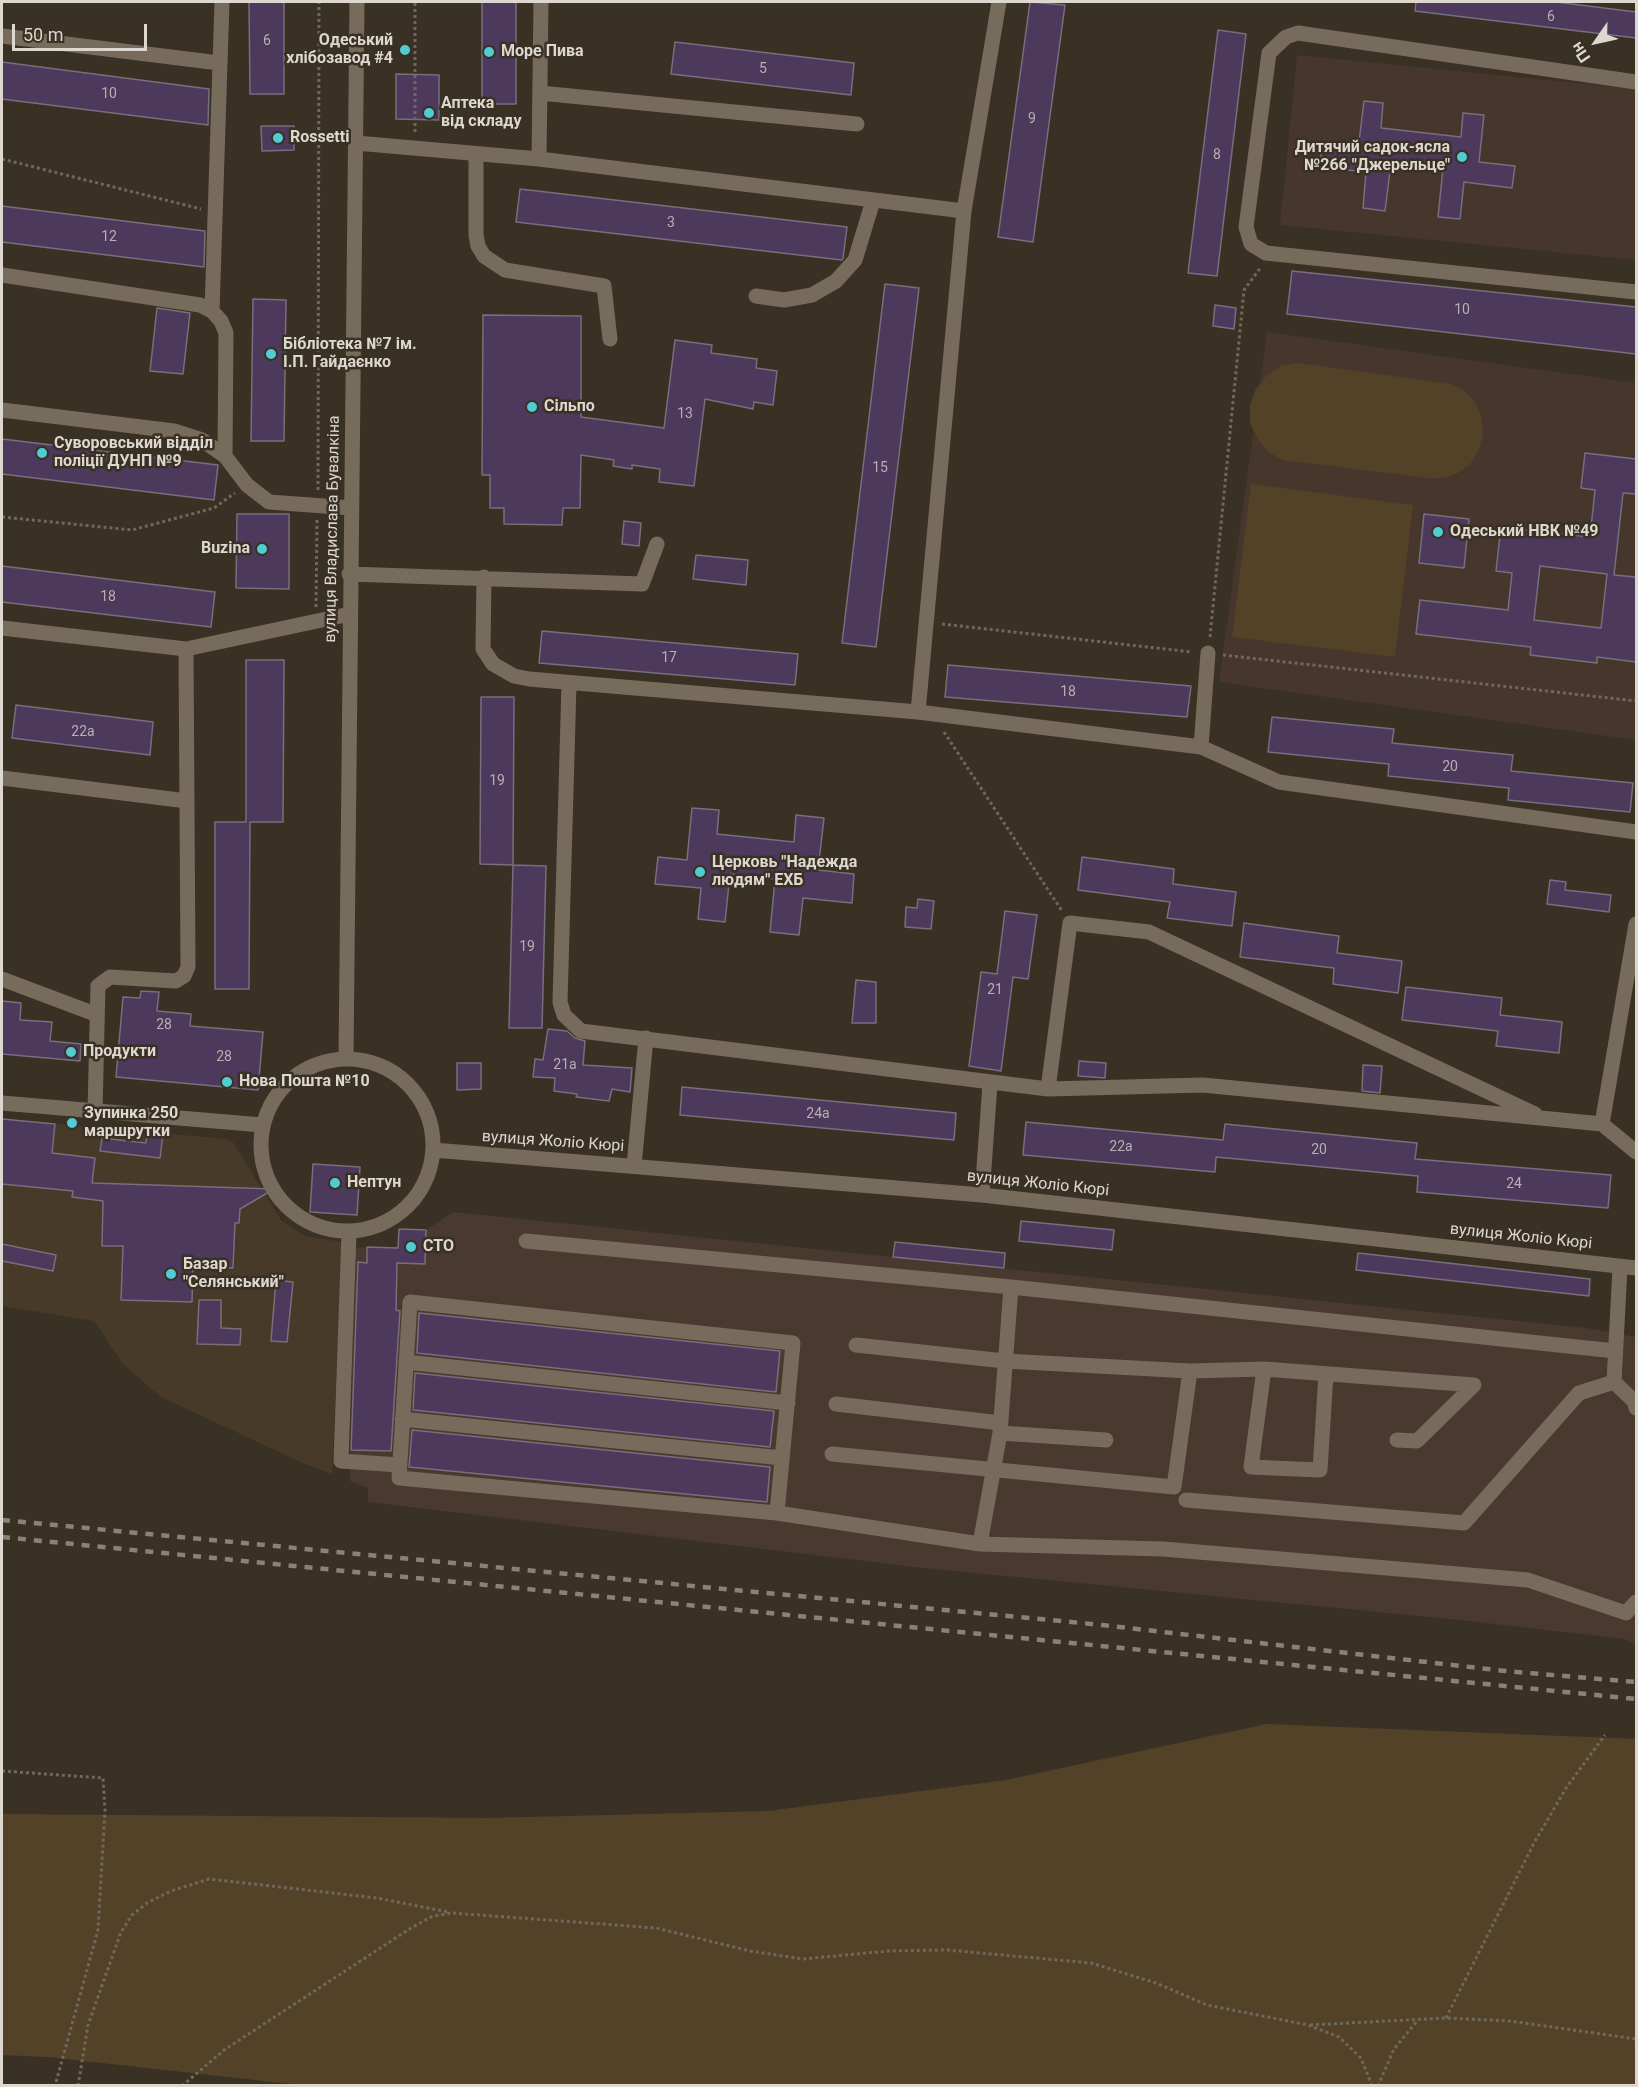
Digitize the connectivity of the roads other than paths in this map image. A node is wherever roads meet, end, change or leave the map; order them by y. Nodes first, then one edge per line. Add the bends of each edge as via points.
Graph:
1 (222, 2) edge
2 (357, 2) edge
3 (541, 2) edge
4 (999, 2) edge
5 (2, 36) edge
6 (219, 63) junction
7 (1636, 82) edge
8 (540, 93) junction
9 (857, 124) dead end
10 (356, 143) junction
11 (476, 155) junction
12 (539, 159) junction
13 (873, 201) junction
14 (964, 211) junction
15 (2, 275) edge
16 (1636, 292) edge
17 (756, 296) dead end
18 (212, 311) junction
19 (610, 339) dead end
20 (2, 410) edge
21 (225, 456) junction
22 (351, 508) junction
23 (657, 544) dead end
24 (350, 574) junction
25 (484, 577) junction
26 (350, 614) junction
27 (2, 628) edge
28 (186, 649) junction
29 (1208, 653) road end
30 (569, 684) junction
31 (925, 713) junction
32 (1201, 747) junction
33 (2, 778) edge
34 (187, 801) junction
35 (1636, 832) edge
36 (1636, 924) edge
37 (2, 979) edge
38 (95, 1014) junction
39 (646, 1038) junction
40 (346, 1058) junction
41 (990, 1084) junction
42 (1048, 1089) junction
43 (2, 1103) edge
44 (95, 1111) junction
45 (1546, 1119) junction
46 (1602, 1124) junction
47 (262, 1125) junction
48 (434, 1150) junction
49 (1636, 1152) edge
50 (634, 1166) junction
51 (982, 1195) junction
52 (349, 1232) junction
53 (526, 1240) dead end
54 (1620, 1267) junction
55 (1636, 1268) edge
56 (1011, 1287) junction
57 (856, 1345) dead end
58 (1615, 1351) junction
59 (1005, 1361) junction
60 (406, 1362) junction
61 (1264, 1369) junction
62 (1190, 1371) junction
63 (1326, 1374) junction
64 (1614, 1382) junction
65 (788, 1403) junction
66 (837, 1404) dead end
67 (1636, 1408) edge
68 (402, 1419) junction
69 (1000, 1428) junction
70 (1106, 1440) dead end
71 (1397, 1440) dead end
72 (832, 1454) dead end
73 (783, 1458) junction
74 (399, 1465) junction
75 (992, 1470) junction
76 (1186, 1500) dead end
77 (777, 1513) junction
78 (980, 1544) junction
79 (1636, 1602) edge

1 - 6 street
2 - 10 street, вулиця Владислава Бувалкіна
3 - 8 street
4 - 14 street
5 - 6 street
6 - 18 street
7 - 16 street via 1298,33 1286,37 1269,53 1246,227 1251,244 1266,253
8 - 9 street
8 - 12 street
10 - 11 street
10 - 22 street, вулиця Владислава Бувалкіна
11 - 12 street
11 - 19 street via 476,235 484,256 505,270 604,286
12 - 13 street
13 - 14 street
13 - 17 street via 855,260 836,281 812,295 784,300
14 - 31 street via 926,622
15 - 18 street via 200,305
18 - 21 street via 226,333
20 - 21 street via 174,431 202,440
21 - 22 street via 247,485 269,502
22 - 24 street, вулиця Владислава Бувалкіна
23 - 25 street via 642,584
24 - 25 street
24 - 26 street, вулиця Владислава Бувалкіна
25 - 30 street via 481,640 493,664 514,676
26 - 28 street
26 - 40 street, вулиця Владислава Бувалкіна
27 - 28 street
28 - 34 street
29 - 32 street
30 - 31 street
30 - 39 street via 560,1002 564,1015 581,1031
31 - 32 street
32 - 35 street via 1278,782
33 - 34 street
34 - 38 street via 187,972 171,981 105,978 96,991
36 - 46 street
37 - 38 street
38 - 44 street
39 - 41 street
39 - 50 street
40 - 47 street via 318,1063 292,1077 273,1098
40 - 48 street via 374,1062 406,1082 419,1096 430,1122
41 - 42 street
41 - 51 street
42 - 45 street via 1203,1085
42 - 45 street via 1070,923 1149,932
43 - 44 street
44 - 47 street
45 - 46 street
46 - 49 street
47 - 52 street via 261,1154 268,1181 286,1215
48 - 50 street, вулиця Жоліо Кюрі
48 - 52 street via 427,1178 412,1202 390,1220
50 - 51 street, вулиця Жоліо Кюрі
51 - 54 street, вулиця Жоліо Кюрі
52 - 74 street via 341,1461
53 - 56 street
54 - 55 street, вулиця Жоліо Кюрі
54 - 58 street
56 - 58 street
56 - 59 street
57 - 59 street
58 - 64 street
59 - 62 street
59 - 69 street
60 - 65 street
60 - 65 street via 410,1302 793,1343
60 - 68 street
61 - 62 street
61 - 63 street
61 - 63 street via 1251,1467 1320,1470
62 - 75 street via 1174,1487
63 - 71 street via 1474,1385 1417,1441
64 - 67 street
64 - 76 street via 1580,1393 1464,1523
65 - 73 street
66 - 69 street
68 - 73 street
68 - 74 street
69 - 70 street
69 - 75 street
72 - 75 street
73 - 77 street
74 - 77 street via 399,1478
75 - 78 street
77 - 78 street
78 - 79 street via 1163,1549 1528,1580 1626,1613

